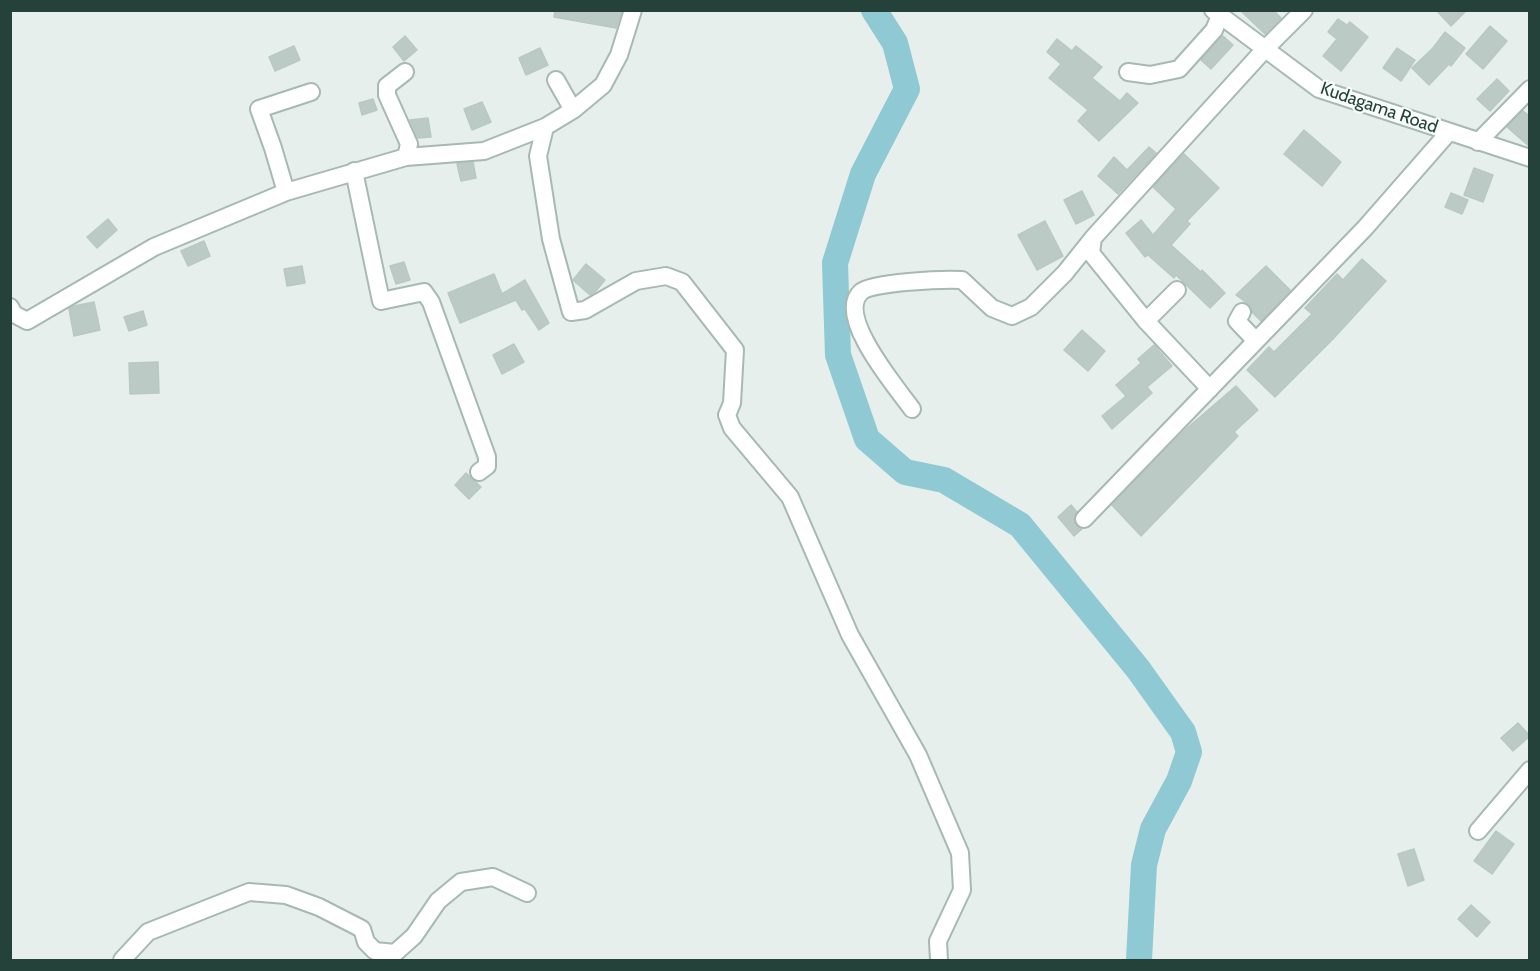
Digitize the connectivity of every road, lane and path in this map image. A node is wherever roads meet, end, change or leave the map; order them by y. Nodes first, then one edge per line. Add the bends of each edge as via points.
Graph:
1 (633, 10) edge
2 (1304, 10) edge
3 (1216, 13) edge
4 (1265, 50) junction
5 (405, 72) dead end
6 (1128, 72) dead end
7 (556, 80) dead end
8 (1530, 88) edge
9 (311, 92) dead end
10 (573, 110) junction
11 (545, 127) junction
12 (1449, 132) junction
13 (1478, 142) junction
14 (406, 158) junction
15 (1530, 158) edge
16 (354, 171) junction
17 (286, 192) junction
18 (1093, 238) junction
19 (1177, 290) dead end
20 (10, 307) edge
21 (1242, 312) dead end
22 (1146, 321) junction
23 (1256, 341) junction
24 (1210, 389) junction
25 (912, 409) dead end
26 (479, 472) dead end
27 (1084, 519) dead end
28 (1530, 770) edge
29 (1478, 831) dead end
30 (527, 893) dead end
31 (122, 960) edge
32 (939, 960) edge

1 - 10 street via 619,55 603,85
2 - 4 street
3 - 4 street, Kudagama Road
3 - 6 street via 1214,30 1179,69 1150,75
4 - 12 street, Kudagama Road via 1319,89
4 - 18 street
5 - 14 street via 387,86 387,95 409,144
7 - 10 street
8 - 13 street
9 - 17 street via 259,109
10 - 11 street
11 - 14 street via 484,151
11 - 32 street via 538,156 551,239 572,312 585,310 636,281 666,276 682,282 735,350 732,403 727,415 732,428 790,497 850,635 918,755 960,853 962,890 938,941
12 - 13 street, Kudagama Road
12 - 23 street via 1365,228
13 - 15 street, Kudagama Road
14 - 16 street
16 - 17 street
16 - 26 street via 381,301 424,292 431,302 487,457 487,466
17 - 20 street via 154,247 27,321
18 - 22 street via 1091,253
18 - 25 street via 1031,307 1012,316 992,308 962,279 876,285 861,292 855,302 855,318 862,337
19 - 22 street
21 - 23 street via 1237,321
22 - 24 street
23 - 24 street
24 - 27 street
28 - 29 street
30 - 31 street via 493,878 461,882 438,901 414,936 395,953 375,951 366,942 362,929 319,907 286,896 249,892 148,932

